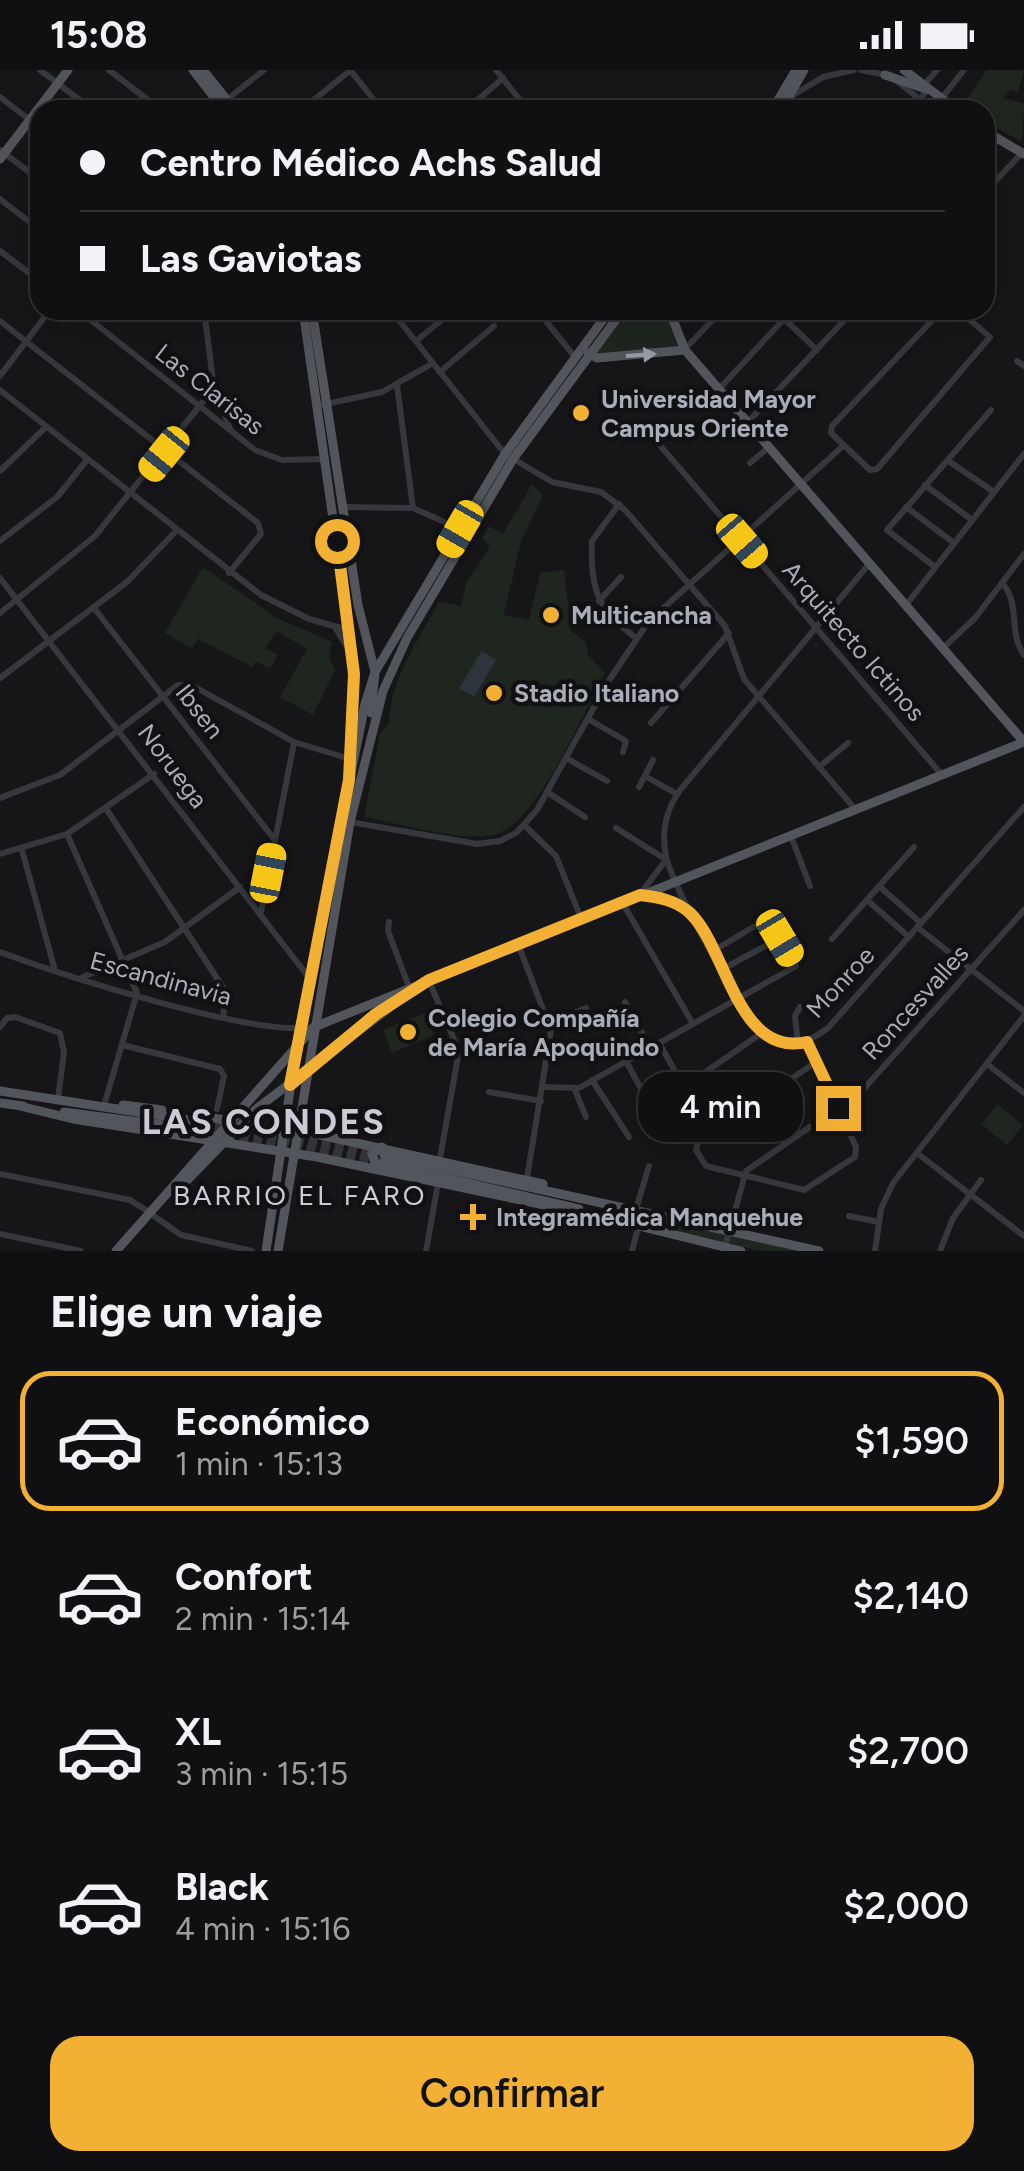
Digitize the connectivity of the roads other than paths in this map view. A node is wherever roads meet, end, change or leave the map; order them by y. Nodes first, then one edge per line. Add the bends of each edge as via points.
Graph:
1 (40, 70) edge
2 (68, 70) edge
3 (108, 70) edge
4 (193, 70) edge
5 (202, 70) edge
6 (264, 70) edge
7 (351, 70) edge
8 (496, 70) edge
9 (796, 70) edge
10 (804, 70) edge
11 (854, 70) edge
12 (861, 70) edge
13 (937, 70) edge
14 (964, 70) edge
15 (908, 71) edge
16 (885, 75) junction
17 (503, 78) junction
18 (58, 84) junction
19 (927, 87) junction
20 (0, 97) edge
21 (790, 98) joint
22 (942, 98) junction
23 (919, 99) joint
24 (46, 100) edge
25 (80, 100) edge
26 (148, 100) edge
27 (216, 100) edge
28 (218, 100) edge
29 (228, 100) edge
30 (314, 100) edge
31 (376, 100) edge
32 (478, 100) edge
33 (520, 100) edge
34 (778, 100) edge
35 (944, 100) edge
36 (30, 121) joint
37 (995, 138) edge
38 (2, 154) edge
39 (1023, 154) edge
40 (30, 173) edge
41 (995, 182) edge
42 (0, 199) edge
43 (30, 222) edge
44 (0, 251) edge
45 (30, 274) edge
46 (43, 320) edge
47 (90, 320) edge
48 (205, 320) edge
49 (305, 320) edge
50 (313, 320) edge
51 (399, 320) edge
52 (442, 320) edge
53 (544, 320) edge
54 (602, 320) edge
55 (615, 320) edge
56 (673, 320) edge
57 (713, 320) edge
58 (783, 320) edge
59 (785, 320) edge
60 (844, 320) edge
61 (932, 320) edge
62 (970, 320) edge
63 (0, 321) edge
64 (494, 326) dead end
65 (590, 335) junction
66 (27, 341) junction
67 (416, 342) junction
68 (685, 350) junction
69 (817, 350) junction
70 (588, 353) junction
71 (574, 356) junction
72 (432, 362) junction
73 (440, 372) junction
74 (0, 376) edge
75 (397, 384) junction
76 (214, 388) junction
77 (719, 389) junction
78 (0, 390) edge
79 (321, 405) junction
80 (199, 408) junction
81 (991, 410) dead end
82 (748, 422) junction
83 (46, 427) junction
84 (658, 443) dead end
85 (245, 444) junction
86 (843, 446) junction
87 (769, 447) junction
88 (166, 451) junction
89 (1024, 454) edge
90 (509, 456) junction
91 (329, 458) junction
92 (87, 460) junction
93 (950, 462) junction
94 (750, 463) dead end
95 (0, 472) edge
96 (925, 485) junction
97 (802, 486) junction
98 (994, 492) junction
99 (131, 494) junction
100 (619, 504) junction
101 (338, 507) junction
102 (413, 508) junction
103 (906, 508) junction
104 (972, 520) junction
105 (460, 529) junction
106 (176, 531) junction
107 (740, 538) junction
108 (0, 542) edge
109 (954, 543) junction
110 (1024, 554) edge
111 (869, 564) junction
112 (936, 567) junction
113 (229, 573) junction
114 (622, 577) dead end
115 (0, 578) edge
116 (1002, 583) junction
117 (688, 584) junction
118 (17, 600) junction
119 (598, 602) junction
120 (906, 606) junction
121 (94, 608) junction
122 (0, 613) edge
123 (816, 627) junction
124 (336, 628) junction
125 (350, 630) junction
126 (729, 633) junction
127 (636, 638) junction
128 (49, 642) junction
129 (371, 646) junction
130 (390, 649) junction
131 (942, 649) junction
132 (1024, 655) edge
133 (353, 658) junction
134 (376, 672) junction
135 (0, 678) edge
136 (758, 696) junction
137 (164, 697) junction
138 (588, 718) junction
139 (651, 724) dead end
140 (120, 730) junction
141 (294, 742) junction
142 (848, 742) dead end
143 (1024, 742) edge
144 (622, 752) dead end
145 (566, 758) junction
146 (350, 759) junction
147 (363, 760) junction
148 (653, 760) dead end
149 (819, 767) junction
150 (154, 774) junction
151 (942, 774) junction
152 (645, 776) junction
153 (349, 780) junction
154 (607, 781) dead end
155 (639, 788) dead end
156 (547, 792) junction
157 (677, 794) junction
158 (0, 798) edge
159 (1024, 807) edge
160 (108, 810) junction
161 (855, 810) junction
162 (585, 816) dead end
163 (350, 822) junction
164 (525, 826) junction
165 (616, 828) dead end
166 (67, 834) junction
167 (790, 835) junction
168 (274, 839) junction
169 (914, 847) dead end
170 (22, 850) junction
171 (0, 854) edge
172 (666, 859) junction
173 (676, 880) junction
174 (810, 886) dead end
175 (879, 886) junction
176 (240, 887) junction
177 (640, 895) junction
178 (867, 900) junction
179 (622, 902) junction
180 (1024, 910) edge
181 (260, 913) junction
182 (692, 914) junction
183 (581, 918) junction
184 (764, 920) dead end
185 (389, 922) dead end
186 (919, 925) junction
187 (184, 928) junction
188 (909, 936) junction
189 (832, 939) dead end
190 (518, 944) junction
191 (713, 951) junction
192 (0, 952) edge
193 (123, 960) junction
194 (54, 968) junction
195 (723, 969) junction
196 (971, 969) junction
197 (83, 977) junction
198 (310, 980) junction
199 (429, 980) junction
200 (409, 987) junction
201 (138, 993) junction
202 (319, 999) junction
203 (739, 999) junction
204 (624, 1002) dead end
205 (362, 1006) junction
206 (586, 1008) dead end
207 (800, 1008) dead end
208 (340, 1014) junction
209 (1024, 1014) edge
210 (223, 1017) junction
211 (550, 1023) junction
212 (693, 1024) junction
213 (0, 1026) edge
214 (314, 1027) junction
215 (300, 1029) junction
216 (762, 1032) junction
217 (354, 1034) junction
218 (659, 1042) junction
219 (803, 1043) junction
220 (122, 1045) junction
221 (297, 1045) junction
222 (650, 1048) junction
223 (626, 1061) junction
224 (816, 1062) junction
225 (986, 1064) junction
226 (306, 1073) junction
227 (592, 1080) junction
228 (290, 1085) junction
229 (544, 1086) junction
230 (575, 1089) junction
231 (0, 1092) edge
232 (489, 1092) dead end
233 (1024, 1093) edge
234 (41, 1098) junction
235 (58, 1099) junction
236 (541, 1101) junction
237 (105, 1102) junction
238 (0, 1103) edge
239 (20, 1106) junction
240 (838, 1108) junction
241 (217, 1109) dead end
242 (654, 1113) dead end
243 (586, 1117) dead end
244 (232, 1120) junction
245 (297, 1130) junction
246 (629, 1137) dead end
247 (218, 1141) junction
248 (280, 1151) junction
249 (916, 1153) junction
250 (294, 1154) junction
251 (381, 1158) junction
252 (440, 1158) junction
253 (649, 1166) dead end
254 (0, 1174) edge
255 (742, 1177) junction
256 (526, 1178) junction
257 (980, 1180) dead end
258 (438, 1182) junction
259 (562, 1192) junction
260 (969, 1195) junction
261 (639, 1210) junction
262 (152, 1214) junction
263 (849, 1216) dead end
264 (601, 1217) junction
265 (879, 1222) junction
266 (639, 1226) junction
267 (729, 1230) junction
268 (0, 1234) edge
269 (1024, 1236) edge
270 (26, 1239) junction
271 (725, 1247) junction
272 (24, 1251) edge
273 (81, 1251) edge
274 (119, 1251) edge
275 (252, 1251) edge
276 (266, 1251) edge
277 (278, 1251) edge
278 (426, 1251) edge
279 (632, 1251) edge
280 (741, 1251) edge
281 (819, 1251) edge
282 (875, 1251) edge
283 (940, 1251) edge

1 - 18 street
2 - 18 main road
3 - 26 street
4 - 27 main road
5 - 28 main road
6 - 29 street
7 - 30 street
7 - 31 street
8 - 17 street
9 - 34 main road
10 - 21 main road
11 - 21 street via 816,80
12 - 16 street
13 - 19 street
14 - 22 street
15 - 19 main road
16 - 19 main road
16 - 23 street
17 - 32 street
17 - 33 street
18 - 24 main road
18 - 25 street
19 - 22 main road
19 - 23 street
20 - 36 street
22 - 35 main road
36 - 38 main road
37 - 39 main road
38 - 40 street
39 - 41 street
42 - 43 street
44 - 45 street
46 - 66 street
47 - 80 street, Las Clarisas
48 - 76 street
49 - 79 main road
50 - 79 main road
51 - 67 street
52 - 67 street
53 - 71 street
54 - 65 main road
55 - 70 main road
56 - 68 main road
57 - 68 street
58 - 77 street
59 - 69 street
60 - 69 street
61 - 86 street via 833,424 831,433
62 - 86 street via 990,336 877,469 868,469
63 - 66 street
64 - 73 street
65 - 70 main road
65 - 71 main road
66 - 74 street
66 - 88 street
67 - 72 street
70 -> 68 main road via 596,358
68 - 77 main road
69 - 82 street
70 - 90 main road
71 - 90 main road
72 - 73 street
72 - 75 street
73 - 90 street
75 - 79 street
75 - 102 street
76 - 80 street
76 - 85 street via 224,419
77 - 82 main road
78 - 83 street
79 - 91 main road
80 - 85 street, Las Clarisas
80 - 88 street
81 - 93 street
82 - 87 main road
83 - 92 street
83 - 95 street
84 - 107 street, Arquitecto Ictinos
85 - 91 street, Las Clarisas via 282,460
86 - 97 street
87 - 94 street
87 - 97 main road
88 - 99 street
88 - 113 street via 261,527
89 - 98 street
90 - 100 street via 552,482 595,489
90 - 105 main road
90 - 147 main road via 402,648
91 - 101 main road
92 - 99 street
92 - 108 street via 57,497
93 - 96 street
93 - 98 street
96 - 103 street
96 - 104 street
97 - 107 street
97 - 111 main road
98 - 104 street
99 - 106 street
99 - 118 street via 87,545
100 - 117 street
100 - 119 street via 592,540
101 - 102 street
101 - 125 main road
101 - 129 main road
102 - 105 street
103 - 109 street
103 - 112 street via 887,530
104 - 109 street
105 - 130 main road
106 - 113 street
106 - 121 street
107 - 117 street
107 - 123 street, Arquitecto Ictinos
109 - 112 street
110 - 116 street
111 - 120 main road
111 - 123 street
112 - 120 street
113 - 124 street via 281,607
114 - 119 street
115 - 118 street, Noruega
116 - 131 street
116 - 132 street
117 - 126 street
117 - 127 street
118 - 122 street
118 - 128 street, Noruega
119 - 127 street
120 - 131 main road
121 - 128 street
121 - 137 street, Ibsen
123 - 136 street
123 - 151 street, Arquitecto Ictinos
124 - 125 street
124 - 133 street
125 - 129 main road
125 - 133 main road
126 - 136 street via 738,670
126 - 139 street
127 - 138 street
128 - 135 street
128 - 140 street, Noruega
129 - 130 main road
129 - 134 main road
130 - 134 main road
131 - 143 main road
133 - 146 main road
134 - 147 main road
134 - 153 main road
136 - 149 street
136 - 157 street
137 - 140 street
137 - 141 street via 185,684
137 - 168 street, Ibsen
138 - 144 street via 625,740
138 - 145 street
140 - 150 street, Noruega
140 - 158 street via 60,775
141 - 146 street
141 - 168 street
142 - 149 street
143 - 151 main road
145 - 154 street
145 - 156 street
146 - 153 main road
147 - 163 main road
148 - 152 street
149 - 161 street
150 - 160 street
150 - 176 street, Noruega
151 - 161 main road
152 - 155 street
152 - 157 street
153 - 198 main road
156 - 162 street
156 - 164 street
157 - 172 street via 664,828
159 - 186 street, Monroe
160 - 166 street
160 - 187 street
161 - 167 main road
163 - 164 street via 483,844
163 - 202 main road
164 - 183 street via 556,856
165 - 172 street
166 - 170 street
166 - 193 street
167 - 173 main road
167 - 174 street
168 - 181 street
169 - 175 street
170 - 171 street
170 - 194 street
172 - 173 street
172 - 177 street
173 - 177 main road
173 - 182 street
175 - 178 street
175 - 186 street
176 - 181 street, Noruega
176 - 187 street
177 - 179 main road
177 - 182 street via 669,900
178 - 188 street
178 - 189 street
179 - 183 main road
179 - 212 street
180 - 196 street, Roncesvalles
181 - 198 street, Noruega
182 - 191 street
183 - 190 main road
184 - 191 street
185 - 200 street
186 - 188 street, Monroe
186 - 196 street
187 - 193 street
187 - 210 street via 226,992
188 - 219 street, Monroe via 828,1028
190 - 199 main road
190 - 211 street
191 - 195 street
192 - 194 street, Escandinavia
193 - 197 street
193 - 201 street
194 - 197 street, Escandinavia
195 - 203 street
195 - 203 street via 780,938 796,966
196 - 209 street
196 - 240 street, Roncesvalles via 862,1092
197 - 201 street, Escandinavia
198 - 215 main road
199 - 200 main road
199 - 217 main road
199 - 252 street via 459,1051
200 - 205 main road
201 - 210 street, Escandinavia
201 - 220 street
202 - 208 main road
202 - 214 main road
203 - 212 street
203 - 216 street
204 - 222 street
205 - 208 main road
205 - 217 main road via 366,1014
206 - 211 street
207 - 219 street via 795,1016
208 - 214 main road
209 - 225 street
210 - 215 street, Escandinavia
211 - 229 street
212 - 218 street
213 - 235 street via 14,1016 60,1033
214 - 215 street, Escandinavia
214 - 221 main road
214 - 226 main road
215 - 221 main road
216 - 218 street via 684,1087
216 - 219 street, Monroe
217 - 226 main road
218 - 222 street
219 - 224 street
220 - 237 street
220 - 241 street via 220,1069
221 - 228 main road
221 - 244 main road
222 - 223 street
223 - 227 street
223 - 242 street
224 - 240 street
224 - 255 street via 698,1142 709,1168
225 - 233 street
225 - 249 street
226 - 228 main road
226 - 245 main road
227 - 230 street
227 - 246 street
228 - 247 main road
228 - 248 main road
229 - 230 street
229 - 236 street
230 - 243 street
231 - 234 main road
232 - 236 street
234 - 235 main road
234 - 239 main road via 201,1126
235 - 237 main road
236 - 256 street
237 - 244 main road
238 - 239 main road
239 - 247 main road
240 - 255 street, Roncesvalles
240 - 255 street via 856,1148 852,1160 804,1190
244 - 247 main road
245 - 250 main road
245 - 251 main road
247 - 248 main road
247 - 262 main road
248 - 250 main road
248 - 276 main road
249 - 260 street
249 - 265 street via 889,1190
250 - 251 main road
250 - 277 main road
251 - 252 main road
251 - 258 main road
251 - 259 main road
251 - 264 main road
252 - 256 main road
253 - 261 street
254 - 262 street via 130,1200
255 - 267 street
256 - 259 main road
257 - 260 street
258 - 264 main road
258 - 278 street
259 - 261 main road
260 - 269 street
260 - 283 street
261 - 266 street
261 - 267 main road
262 - 274 main road
262 - 275 street via 181,1236
263 - 265 street
264 - 266 main road
265 - 282 street
266 - 271 main road
266 - 279 street
267 - 271 street
267 - 281 main road
268 - 270 street
270 - 272 street
270 - 273 street
271 - 280 main road

